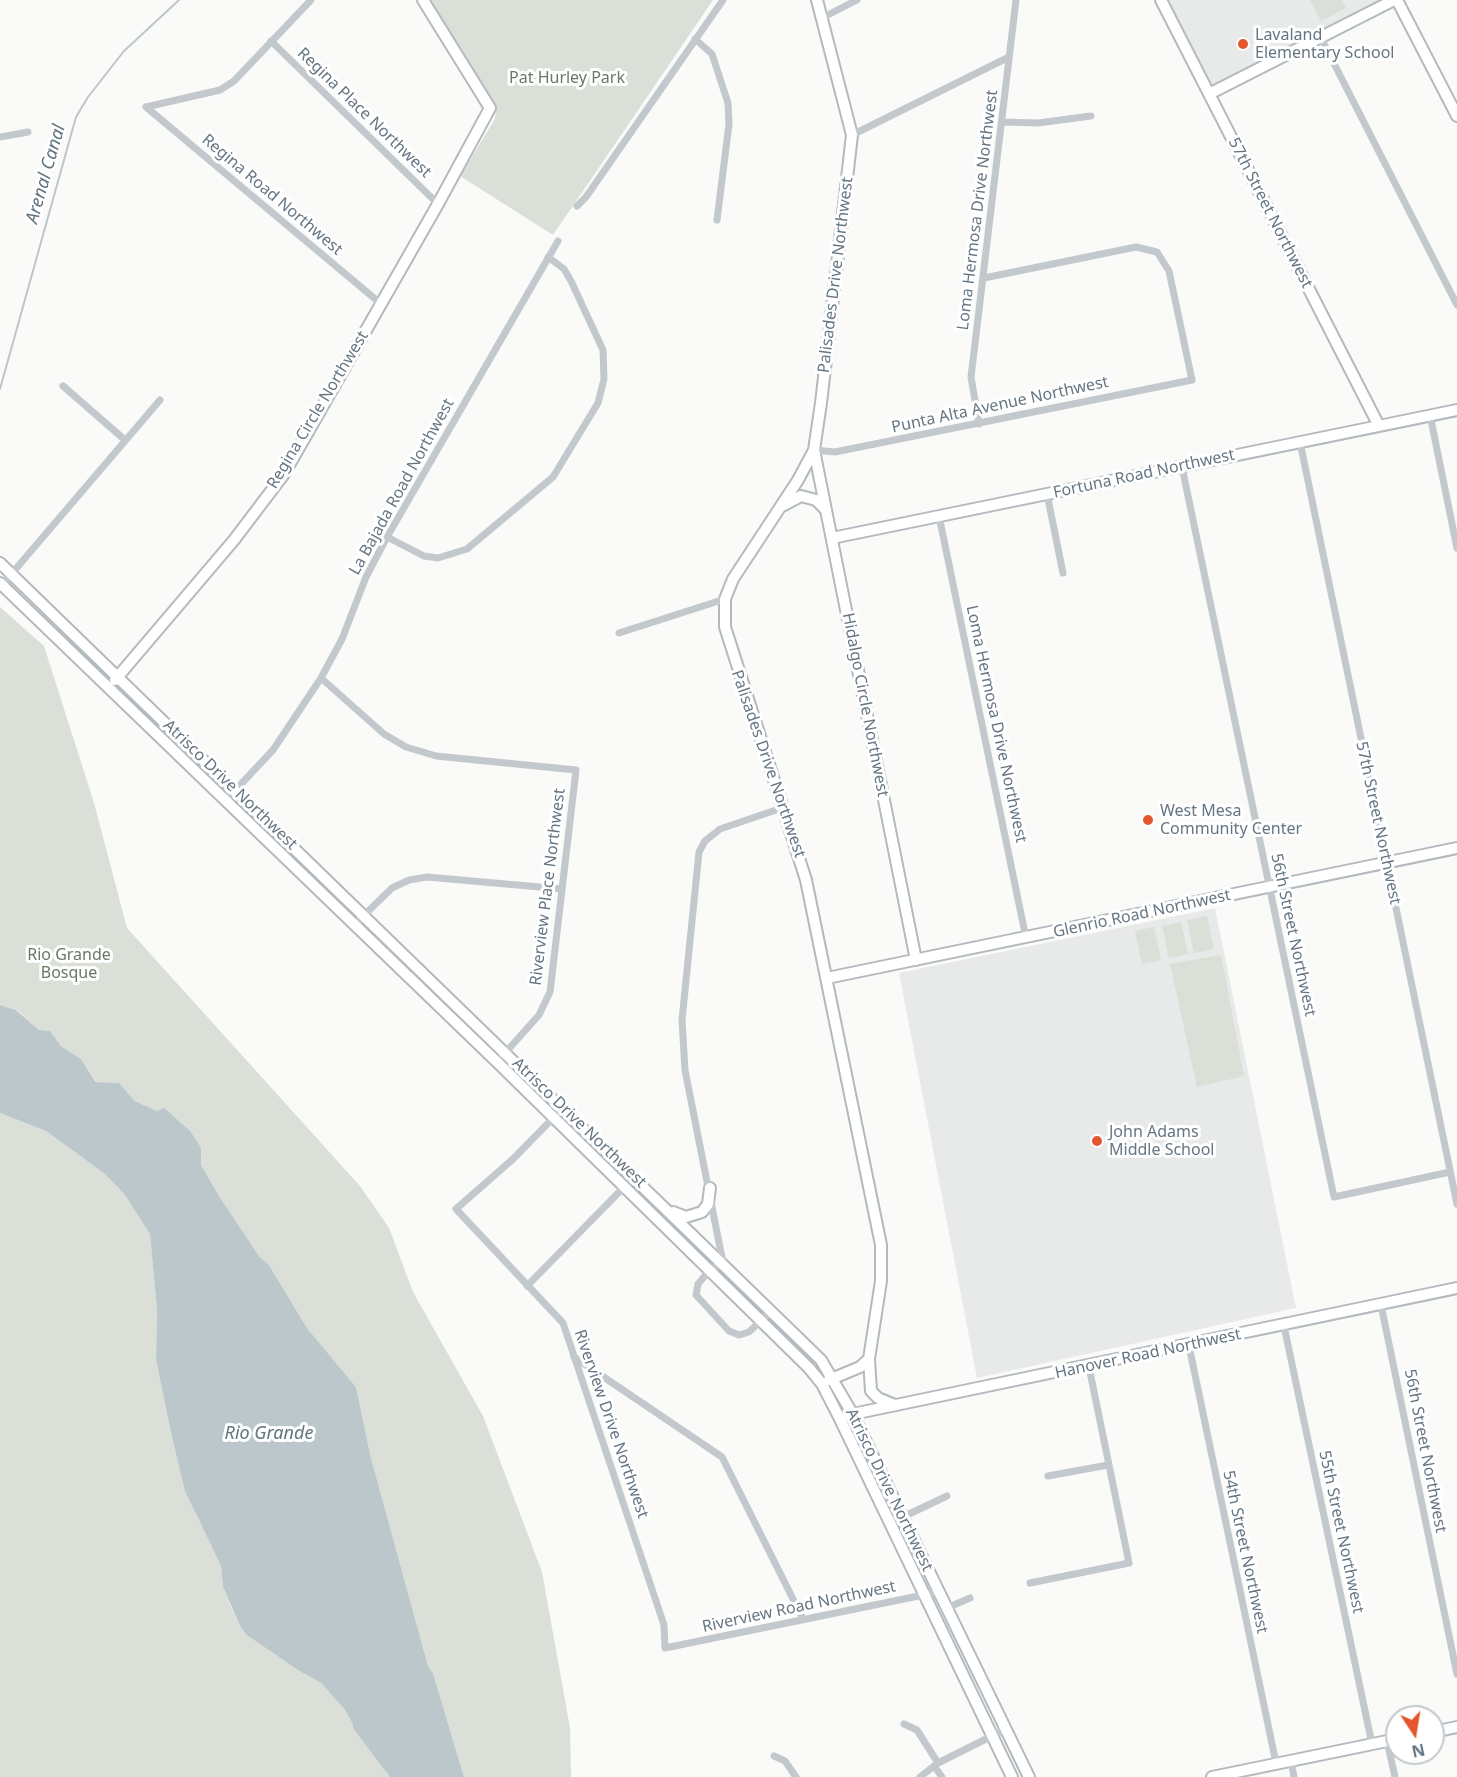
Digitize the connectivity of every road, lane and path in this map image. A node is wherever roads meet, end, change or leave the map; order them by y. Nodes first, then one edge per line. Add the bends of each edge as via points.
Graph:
1 (311, 0) edge
2 (423, 0) edge
3 (723, 0) edge
4 (817, 0) edge
5 (856, 0) edge
6 (1016, 0) edge
7 (1161, 0) edge
8 (1395, 0) edge
9 (822, 18) junction
10 (1321, 38) junction
11 (695, 39) junction
12 (272, 41) junction
13 (1009, 57) junction
14 (1209, 94) junction
15 (1091, 116) dead end
16 (1457, 116) edge
17 (1002, 122) junction
18 (28, 132) dead end
19 (852, 135) junction
20 (0, 137) edge
21 (438, 204) junction
22 (577, 206) dead end
23 (717, 220) dead end
24 (558, 241) dead end
25 (548, 257) junction
26 (984, 278) junction
27 (380, 303) junction
28 (1457, 305) edge
29 (63, 386) dead end
30 (160, 400) dead end
31 (1457, 410) edge
32 (1430, 415) junction
33 (979, 423) junction
34 (1379, 426) junction
35 (125, 440) junction
36 (1300, 442) junction
37 (814, 450) junction
38 (1182, 467) junction
39 (1047, 494) junction
40 (779, 507) junction
41 (825, 509) junction
42 (939, 516) junction
43 (387, 537) junction
44 (832, 538) junction
45 (1457, 548) edge
46 (0, 563) edge
47 (1063, 573) dead end
48 (13, 574) junction
49 (1, 584) edge
50 (725, 598) junction
51 (619, 633) dead end
52 (119, 677) junction
53 (321, 678) junction
54 (108, 687) junction
55 (236, 790) junction
56 (226, 800) junction
57 (782, 808) junction
58 (1457, 848) edge
59 (1386, 863) junction
60 (1269, 888) junction
61 (562, 889) junction
62 (365, 915) junction
63 (354, 925) junction
64 (1026, 938) junction
65 (916, 960) junction
66 (826, 978) junction
67 (506, 1052) junction
68 (497, 1062) junction
69 (563, 1108) junction
70 (553, 1118) junction
71 (1450, 1172) junction
72 (635, 1177) junction
73 (624, 1187) junction
74 (710, 1188) junction
75 (1457, 1204) edge
76 (670, 1210) junction
77 (723, 1263) junction
78 (710, 1270) junction
79 (527, 1286) junction
80 (1457, 1288) edge
81 (1381, 1305) junction
82 (772, 1310) junction
83 (762, 1320) junction
84 (1284, 1326) junction
85 (1189, 1346) junction
86 (574, 1357) junction
87 (869, 1359) junction
88 (1089, 1367) junction
89 (834, 1377) junction
90 (822, 1384) junction
91 (895, 1405) junction
92 (852, 1413) junction
93 (840, 1419) junction
94 (1108, 1465) junction
95 (1048, 1476) dead end
96 (947, 1496) dead end
97 (903, 1517) junction
98 (890, 1522) junction
99 (1030, 1583) dead end
100 (938, 1592) junction
101 (924, 1595) junction
102 (970, 1598) dead end
103 (947, 1608) junction
104 (803, 1619) junction
105 (666, 1648) joint
106 (1457, 1674) edge
107 (904, 1724) dead end
108 (1006, 1729) junction
109 (992, 1735) junction
110 (1385, 1741) edge
111 (1372, 1744) junction
112 (774, 1755) dead end
113 (1291, 1760) junction
114 (1276, 1763) junction
115 (936, 1764) junction
116 (796, 1777) edge
117 (920, 1777) edge
118 (942, 1777) edge
119 (1012, 1777) edge
120 (1029, 1777) edge
121 (1212, 1777) edge
122 (1294, 1777) edge

1 - 12 street
2 - 21 street, Regina Circle Northwest via 490,108
3 - 11 street
4 - 9 street
5 - 9 street
6 - 13 street, Loma Hermosa Drive Northwest
7 - 14 street, 57th Street Northwest
8 - 10 street
8 - 16 street
9 - 19 street
10 - 14 street
10 - 28 street
11 - 22 street
11 - 23 street via 712,54 728,103
12 - 21 street, Regina Place Northwest
12 - 27 street, Regina Road Northwest via 234,81 220,90 146,107
13 - 17 street, Loma Hermosa Drive Northwest
13 - 19 street
14 - 34 street, 57th Street Northwest
15 - 17 street via 1038,123
17 - 26 street, Loma Hermosa Drive Northwest
18 - 20 street
19 - 37 street, Palisades Drive Northwest
21 - 27 street, Regina Circle Northwest
24 - 25 street, La Bajada Road Northwest
25 - 43 street, La Bajada Road Northwest
25 - 43 street via 564,269 603,350 604,379 598,403 554,477 467,549 438,558 424,556
26 - 33 street, Loma Hermosa Drive Northwest via 971,377
26 - 33 street, Punta Alta Avenue Northwest via 1136,247 1157,252 1169,271 1192,380
27 - 52 street, Regina Circle Northwest via 284,474
29 - 35 street
30 - 35 street
31 - 32 street, Fortuna Road Northwest
32 - 34 street, Fortuna Road Northwest
32 - 45 street
33 - 37 street, Punta Alta Avenue Northwest via 835,452
34 - 36 street, Fortuna Road Northwest
35 - 48 street
36 - 38 street, Fortuna Road Northwest
36 - 59 street, 57th Street Northwest
37 - 40 street, Palisades Drive Northwest
37 - 41 street, Hidalgo Circle Northwest
38 - 39 street, Fortuna Road Northwest
38 - 60 street, 56th Street Northwest
39 - 42 street, Fortuna Road Northwest
39 - 47 street
40 - 41 street via 801,496 816,500
40 - 50 street, Palisades Drive Northwest via 737,569
41 - 44 street, Hidalgo Circle Northwest
42 - 44 street, Fortuna Road Northwest
42 - 64 street, Loma Hermosa Drive Northwest
43 - 53 street, La Bajada Road Northwest
44 - 65 street, Hidalgo Circle Northwest
46 - 48 street, Atrisco Drive Northwest
48 - 49 street
48 - 52 street, Atrisco Drive Northwest
49 - 54 street, Atrisco Drive Northwest
50 - 51 street
50 - 57 street, Palisades Drive Northwest via 728,644
52 - 54 street, Regina Circle Northwest
52 - 55 street, Atrisco Drive Northwest
53 - 55 street, La Bajada Road Northwest via 273,750
53 - 61 street, Riverview Place Northwest via 384,734 406,747 436,756 576,770
54 - 56 street, Atrisco Drive Northwest
55 - 56 street, La Bajada Road Northwest
55 - 62 street, Atrisco Drive Northwest
56 - 63 street, Atrisco Drive Northwest
57 - 66 street, Palisades Drive Northwest via 806,879
57 - 74 street via 720,829 705,841 697,858 682,1006 682,1046
58 - 59 street, Glenrio Road Northwest
59 - 60 street, Glenrio Road Northwest
59 - 71 street, 57th Street Northwest
60 - 64 street, Glenrio Road Northwest
60 - 71 street, 56th Street Northwest via 1334,1197
61 - 62 street via 427,877 392,888
61 - 67 street, Riverview Place Northwest via 550,992 539,1016
62 - 63 street
62 - 67 street, Atrisco Drive Northwest
63 - 68 street, Atrisco Drive Northwest
64 - 65 street, Glenrio Road Northwest
65 - 66 street, Glenrio Road Northwest
66 - 87 street, Palisades Drive Northwest via 881,1245 881,1281
67 - 68 street, Riverview Place Northwest
67 - 69 street, Atrisco Drive Northwest
68 - 70 street, Atrisco Drive Northwest
69 - 70 street
69 - 72 street, Atrisco Drive Northwest
70 - 73 street, Atrisco Drive Northwest
70 - 79 street, Riverview Drive Northwest via 513,1160 456,1209
71 - 75 street, 57th Street Northwest
72 - 73 street
72 - 76 street, Atrisco Drive Northwest
73 - 78 street, Atrisco Drive Northwest
73 - 79 street
74 - 76 street via 708,1204 697,1215 686,1217
74 - 77 street
76 - 77 street, Atrisco Drive Northwest
77 - 78 street
77 - 82 street, Atrisco Drive Northwest
78 - 83 street, Atrisco Drive Northwest
78 - 83 street via 698,1284 696,1295 729,1331 745,1335
79 - 86 street, Riverview Drive Northwest via 562,1323
80 - 81 street, Hanover Road Northwest
81 - 84 street, Hanover Road Northwest
81 - 106 street, 56th Street Northwest
82 - 83 street
82 - 89 street, Atrisco Drive Northwest
83 - 90 street, Atrisco Drive Northwest
84 - 85 street, Hanover Road Northwest
84 - 111 street, 55th Street Northwest
85 - 88 street, Hanover Road Northwest
85 - 114 street, 54th Street Northwest
86 - 104 street via 722,1457
86 - 105 street, Riverview Drive Northwest via 664,1625
87 - 89 street
87 - 91 street, Palisades Drive Northwest via 871,1391
88 - 91 street, Hanover Road Northwest
88 - 94 street
89 - 90 street
89 - 92 street, Atrisco Drive Northwest
90 - 93 street, Atrisco Drive Northwest
91 - 92 street, Hanover Road Northwest
92 - 93 street, Hanover Road Northwest
92 - 97 street, Atrisco Drive Northwest
93 - 98 street, Atrisco Drive Northwest
94 - 95 street
94 - 99 street via 1129,1563
96 - 97 street
97 - 98 street
97 - 100 street, Atrisco Drive Northwest
98 - 101 street, Atrisco Drive Northwest
100 - 101 street, Riverview Road Northwest
100 - 103 street, Atrisco Drive Northwest
101 - 104 street, Riverview Road Northwest
101 - 109 street, Atrisco Drive Northwest
102 - 103 street
103 - 108 street, Atrisco Drive Northwest
104 - 105 street, Riverview Road Northwest
107 - 115 street via 917,1730
108 - 109 street
108 - 120 street, Atrisco Drive Northwest
109 - 115 street
109 - 119 street, Atrisco Drive Northwest
110 - 111 street
111 - 113 street
112 - 116 street via 785,1761
113 - 114 street
113 - 122 street
114 - 121 street
115 - 117 street
115 - 118 street

